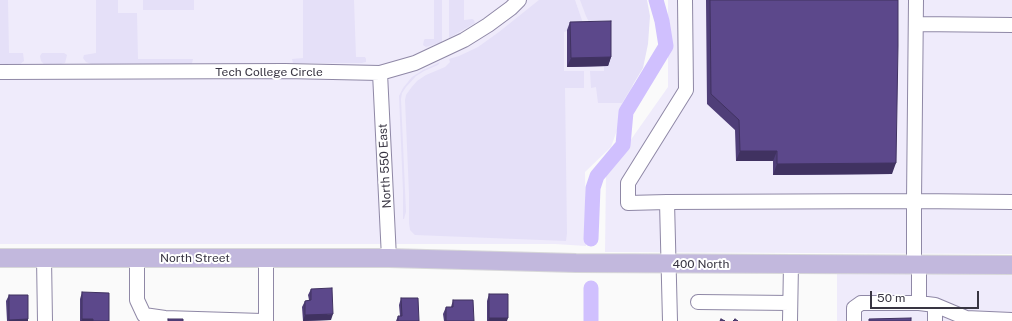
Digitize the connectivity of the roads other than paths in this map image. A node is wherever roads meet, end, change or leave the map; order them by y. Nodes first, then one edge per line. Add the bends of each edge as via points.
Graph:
1 (519, 0) edge
2 (685, 0) edge
3 (916, 0) edge
4 (916, 24) junction
5 (1012, 25) edge
6 (0, 72) edge
7 (380, 73) junction
8 (914, 201) junction
9 (667, 202) junction
10 (1012, 202) edge
11 (0, 258) edge
12 (44, 258) junction
13 (137, 258) junction
14 (266, 258) junction
15 (389, 258) junction
16 (669, 264) junction
17 (791, 264) junction
18 (916, 264) junction
19 (1012, 265) edge
20 (698, 302) dead end
21 (919, 303) junction
22 (790, 304) junction
23 (935, 305) junction
24 (966, 320) edge
25 (990, 320) edge
26 (1012, 320) edge
27 (45, 321) edge
28 (262, 321) edge
29 (266, 321) edge
30 (670, 321) edge
31 (790, 321) edge
32 (854, 321) edge
33 (935, 321) edge

1 - 7 street, Tech College Circle via 464,40 415,63
2 - 9 street via 686,90 628,183 628,203
3 - 4 street
4 - 5 street
4 - 8 street
6 - 7 street, Tech College Circle
7 - 15 street, North 550 East
8 - 9 street
8 - 10 street
8 - 18 street
9 - 16 street
11 - 12 main road, North Street
12 - 13 main road, North Street
12 - 27 street
13 - 14 main road, North Street
13 - 28 street via 137,300 144,314 165,318
14 - 15 main road, North Street
14 - 29 street
15 - 16 main road, 400 North
16 - 17 main road, 400 North
16 - 30 street
17 - 18 main road, 400 North
17 - 22 street
18 - 19 main road, 400 North
18 - 21 street
20 - 22 street
21 - 23 street
21 - 32 street via 861,303 854,308
22 - 31 street
23 - 24 street
23 - 33 street
24 - 25 street
25 - 26 street

